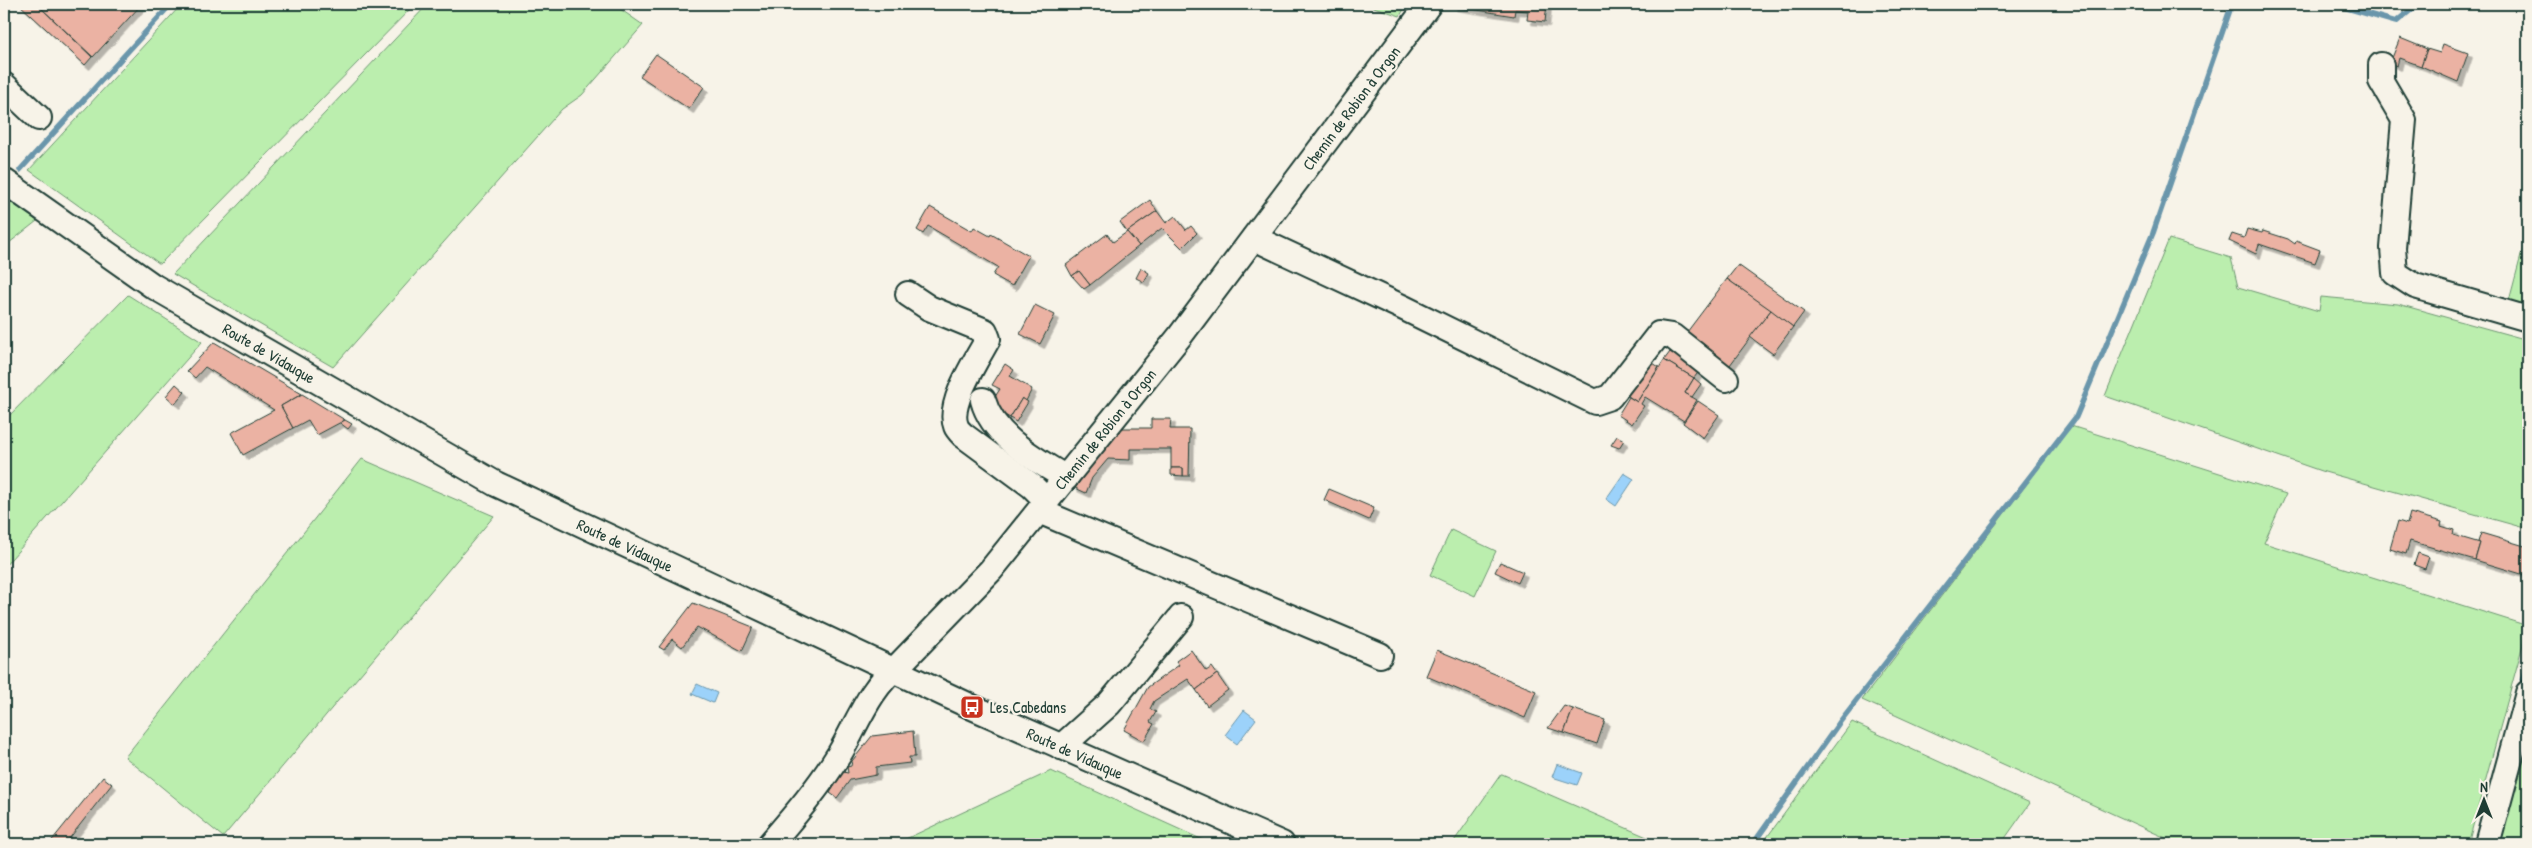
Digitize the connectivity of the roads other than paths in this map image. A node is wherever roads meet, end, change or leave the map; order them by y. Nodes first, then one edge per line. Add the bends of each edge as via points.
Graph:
1 (1429, 4) edge
2 (2381, 65) dead end
3 (4, 85) edge
4 (39, 118) dead end
5 (4, 181) edge
6 (1254, 238) junction
7 (908, 294) dead end
8 (2528, 319) edge
9 (1726, 379) dead end
10 (982, 400) dead end
11 (1066, 478) junction
12 (1043, 506) junction
13 (1181, 617) dead end
14 (1380, 655) dead end
15 (895, 667) junction
16 (2528, 697) edge
17 (1060, 746) junction
18 (770, 844) edge
19 (1282, 844) edge
20 (2487, 844) edge

1 - 6 street, Chemin de Robion à Orgon
2 - 8 street via 2381,81 2404,120 2394,273 2415,286
3 - 4 street
5 - 15 street, Route de Vidauque via 154,286 496,484
6 - 9 street via 1595,402 1610,398 1659,334 1672,336
6 - 11 street, Chemin de Robion à Orgon
7 - 12 street via 929,308 984,331 988,339 958,396 956,425 963,435 1032,486
10 - 11 street via 987,415 1000,433
11 - 12 street, Chemin de Robion à Orgon
12 - 14 street
12 - 15 street, Chemin de Robion à Orgon via 991,570
13 - 17 street via 1110,704
15 - 17 street, Route de Vidauque
15 - 18 street, Chemin de Robion à Orgon via 882,677 840,753 808,800
16 - 20 street
17 - 19 street, Route de Vidauque

